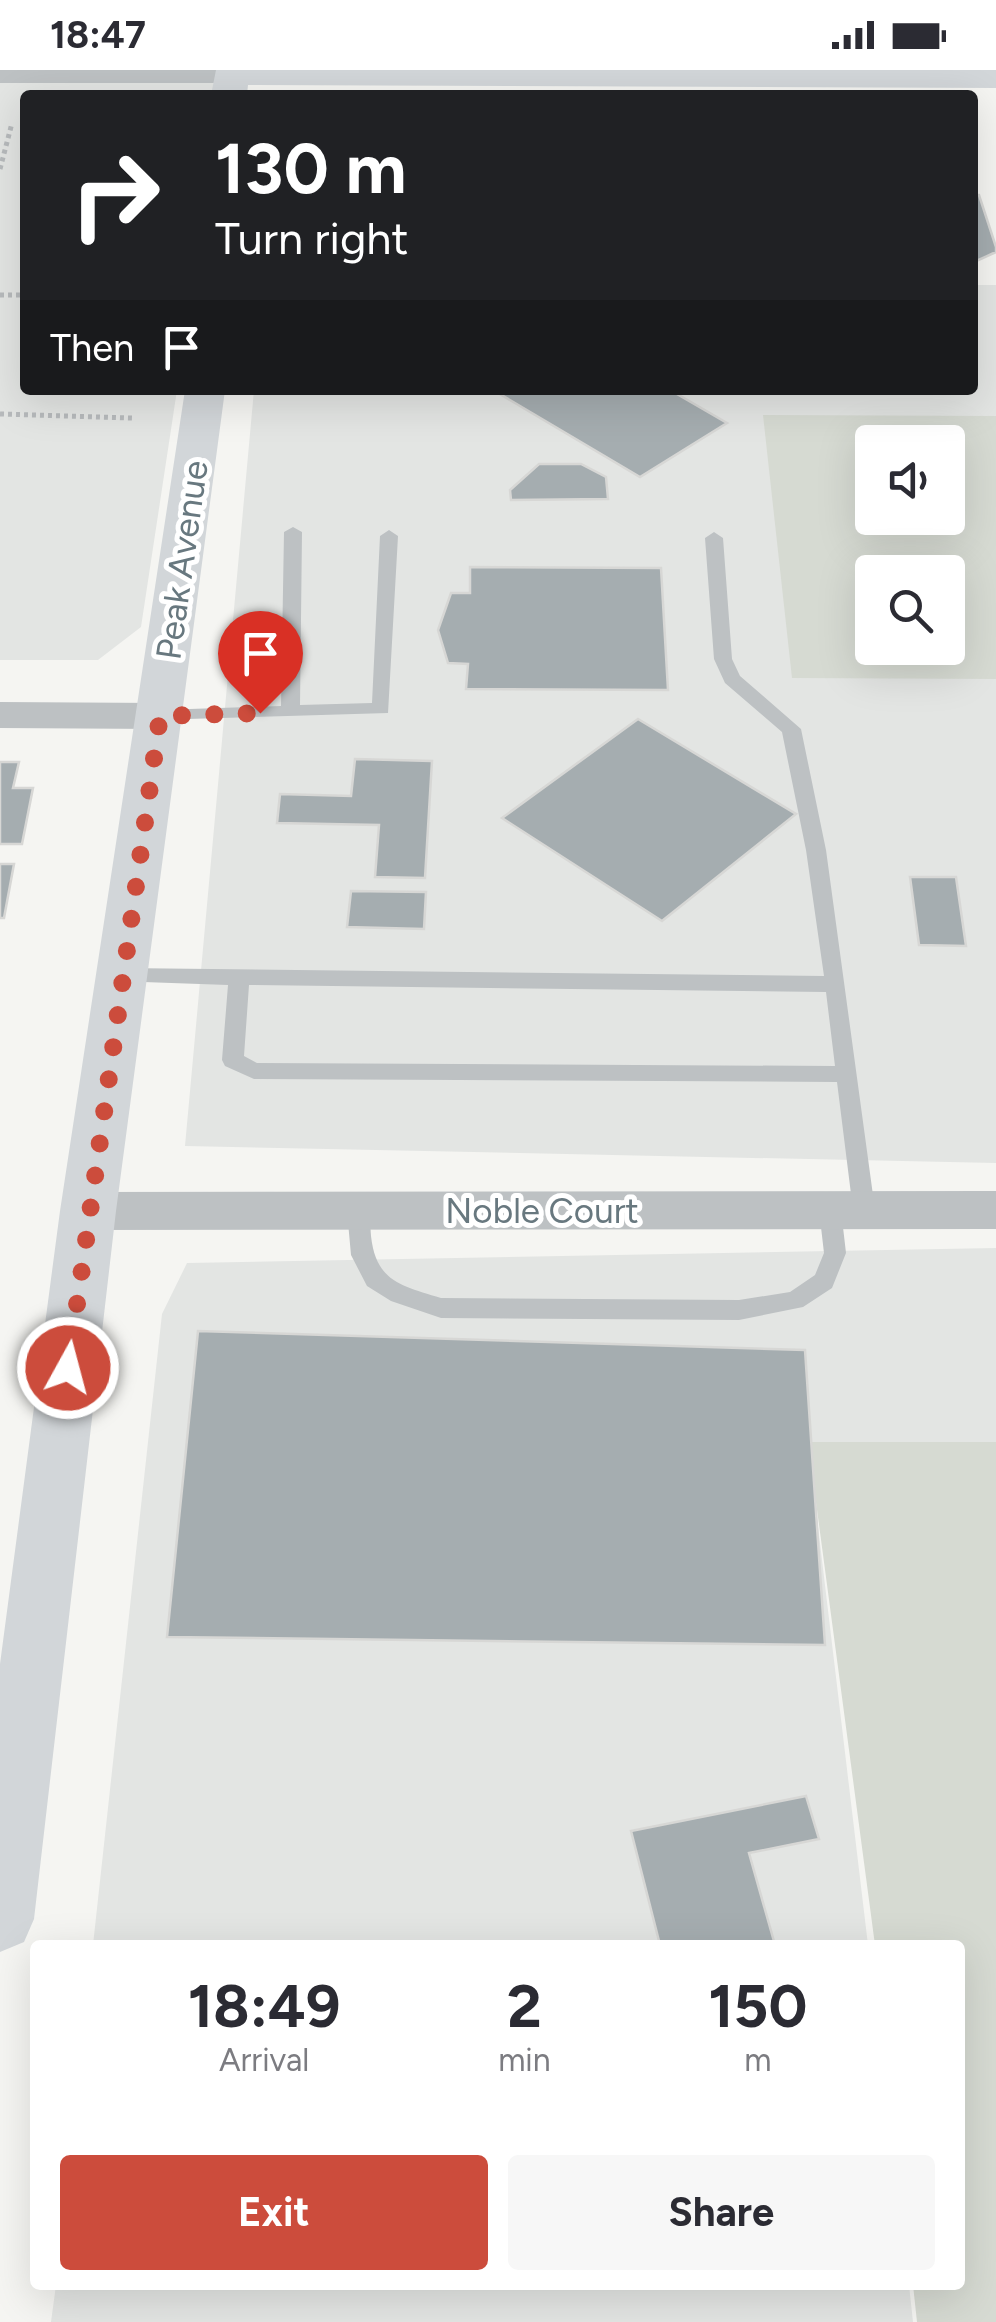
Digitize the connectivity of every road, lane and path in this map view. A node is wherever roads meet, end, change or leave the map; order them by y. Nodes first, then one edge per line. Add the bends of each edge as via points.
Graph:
1 (546, 72) edge
2 (0, 74) edge
3 (996, 77) edge
4 (230, 80) edge
5 (880, 86) edge
6 (12, 123) dead end
7 (0, 169) edge
8 (204, 395) edge
9 (0, 414) edge
10 (132, 418) dead end
11 (292, 532) dead end
12 (389, 536) dead end
13 (714, 538) dead end
14 (290, 712) junction
15 (0, 714) edge
16 (160, 716) junction
17 (122, 976) junction
18 (239, 978) junction
19 (836, 984) junction
20 (847, 1074) junction
21 (847, 1210) junction
22 (996, 1210) edge
23 (88, 1211) junction
24 (358, 1211) junction
25 (0, 1919) edge

1 - 4 street
1 - 5 street
2 - 4 street
3 - 5 street
6 - 7 path
8 - 16 street, Peak Avenue
9 - 10 path
11 - 14 lane
12 - 14 lane via 381,710
13 - 19 lane via 727,669 791,729
14 - 16 lane
15 - 16 street
16 - 17 street, Peak Avenue
17 - 18 lane
17 - 23 street, Peak Avenue
18 - 19 lane
18 - 20 lane via 233,1060 254,1071
19 - 20 lane
20 - 21 lane
21 - 22 street, Noble Court
21 - 24 street, Noble Court
21 - 24 lane via 824,1281 795,1300 739,1310 441,1308 395,1294 368,1276
23 - 24 street, Noble Court
23 - 25 street, Peak Avenue

